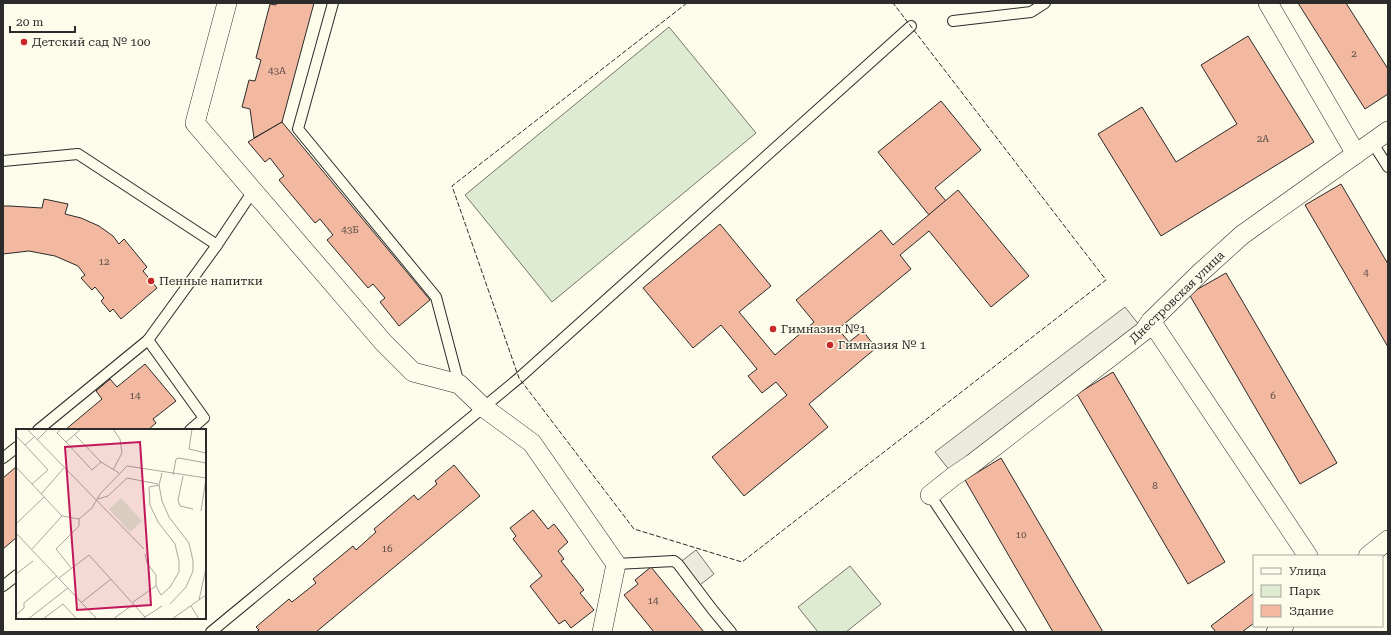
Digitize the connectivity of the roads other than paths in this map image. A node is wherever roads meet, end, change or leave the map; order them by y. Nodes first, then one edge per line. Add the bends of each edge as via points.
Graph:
1 (228, 3) edge
2 (333, 3) edge
3 (1045, 3) edge
4 (1268, 3) edge
5 (953, 21) dead end
6 (911, 26) dead end
7 (1388, 131) edge
8 (1372, 142) junction
9 (1356, 154) junction
10 (3, 162) edge
11 (1388, 167) edge
12 (253, 192) junction
13 (217, 245) junction
14 (1151, 322) junction
15 (148, 340) junction
16 (459, 384) junction
17 (483, 408) junction
18 (39, 429) edge
19 (191, 429) edge
20 (16, 448) edge
21 (3, 458) edge
22 (930, 495) joint
23 (1388, 540) edge
24 (1307, 555) edge
25 (1369, 555) edge
26 (616, 564) junction
27 (16, 576) edge
28 (3, 586) edge
29 (211, 632) edge
30 (602, 632) edge
31 (731, 632) edge
32 (1021, 632) edge

1 - 12 street via 195,123
2 - 16 lane via 298,129 436,297
3 - 5 lane via 1031,12
4 - 9 street
6 - 17 lane
7 - 8 street, Днестровская улица
8 - 9 street, Днестровская улица
8 - 11 lane
9 - 14 street, Днестровская улица via 1242,235 1200,272
10 - 13 lane via 78,154
12 - 13 lane
12 - 16 street via 383,342 413,372
13 - 15 lane
14 - 22 street, Днестровская улица via 1138,336
14 - 24 street
15 - 18 lane
15 - 19 lane via 204,418
16 - 17 street
17 - 26 street via 532,443
17 - 29 lane
20 - 21 lane
22 - 32 lane
23 - 25 street
26 - 30 street
26 - 31 lane via 674,561
27 - 28 lane

